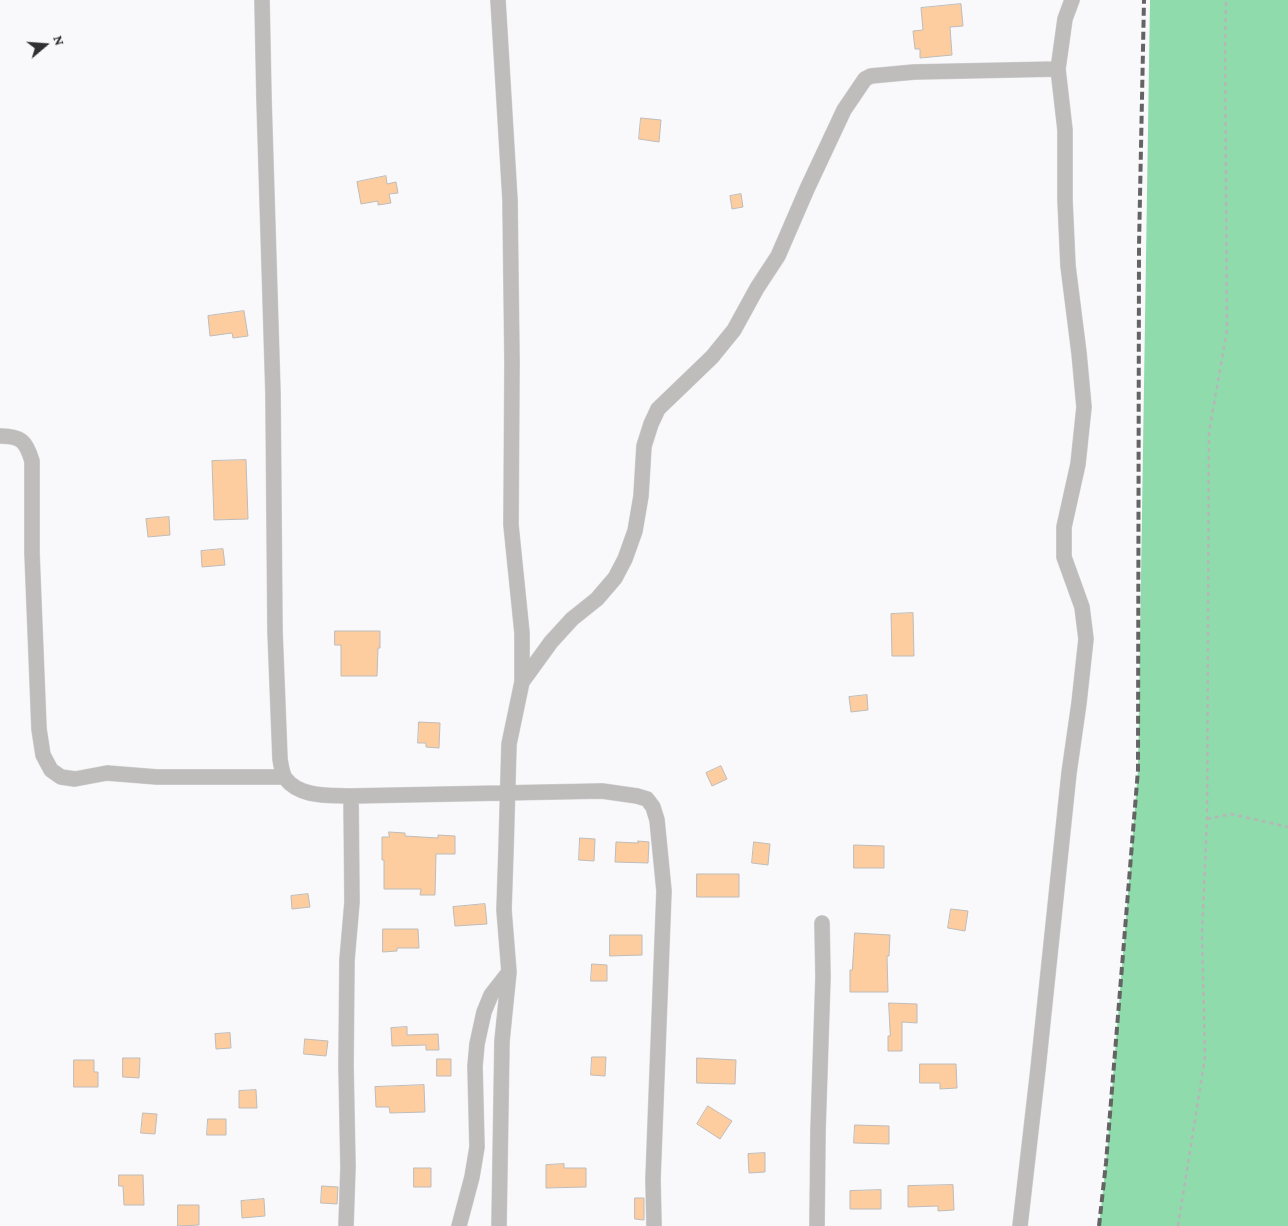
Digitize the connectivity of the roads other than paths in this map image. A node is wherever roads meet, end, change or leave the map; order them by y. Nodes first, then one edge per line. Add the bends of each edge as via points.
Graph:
1 (262, 0) edge
2 (498, 0) edge
3 (1072, 0) edge
4 (1058, 69) junction
5 (0, 436) edge
6 (522, 682) junction
7 (284, 777) junction
8 (508, 793) junction
9 (351, 796) junction
10 (822, 923) dead end
11 (509, 972) junction
12 (346, 1226) edge
13 (459, 1226) edge
14 (499, 1226) edge
15 (654, 1226) edge
16 (817, 1226) edge
17 (1020, 1226) edge

1 - 7 street via 273,394 275,631 280,759
2 - 6 street via 510,200 510,525 522,633
3 - 4 street
4 - 6 street via 914,72 864,79 844,110 778,256 734,330 658,409 644,446 642,496 635,531 615,578 550,642
4 - 17 street via 1065,130 1068,266 1084,407 1078,464 1064,527 1064,557 1082,607 1086,639
5 - 7 street via 19,439 28,448 32,461 39,729 43,755 50,770 61,777 75,779 107,773 157,777
6 - 8 street via 508,744
7 - 9 street via 294,787 313,794
8 - 9 street
8 - 11 street via 504,910
8 - 15 street via 602,791 637,796 653,806 664,891
9 - 12 street
10 - 16 street
11 - 13 street via 491,994 477,1044 477,1147
11 - 14 street via 502,1040

